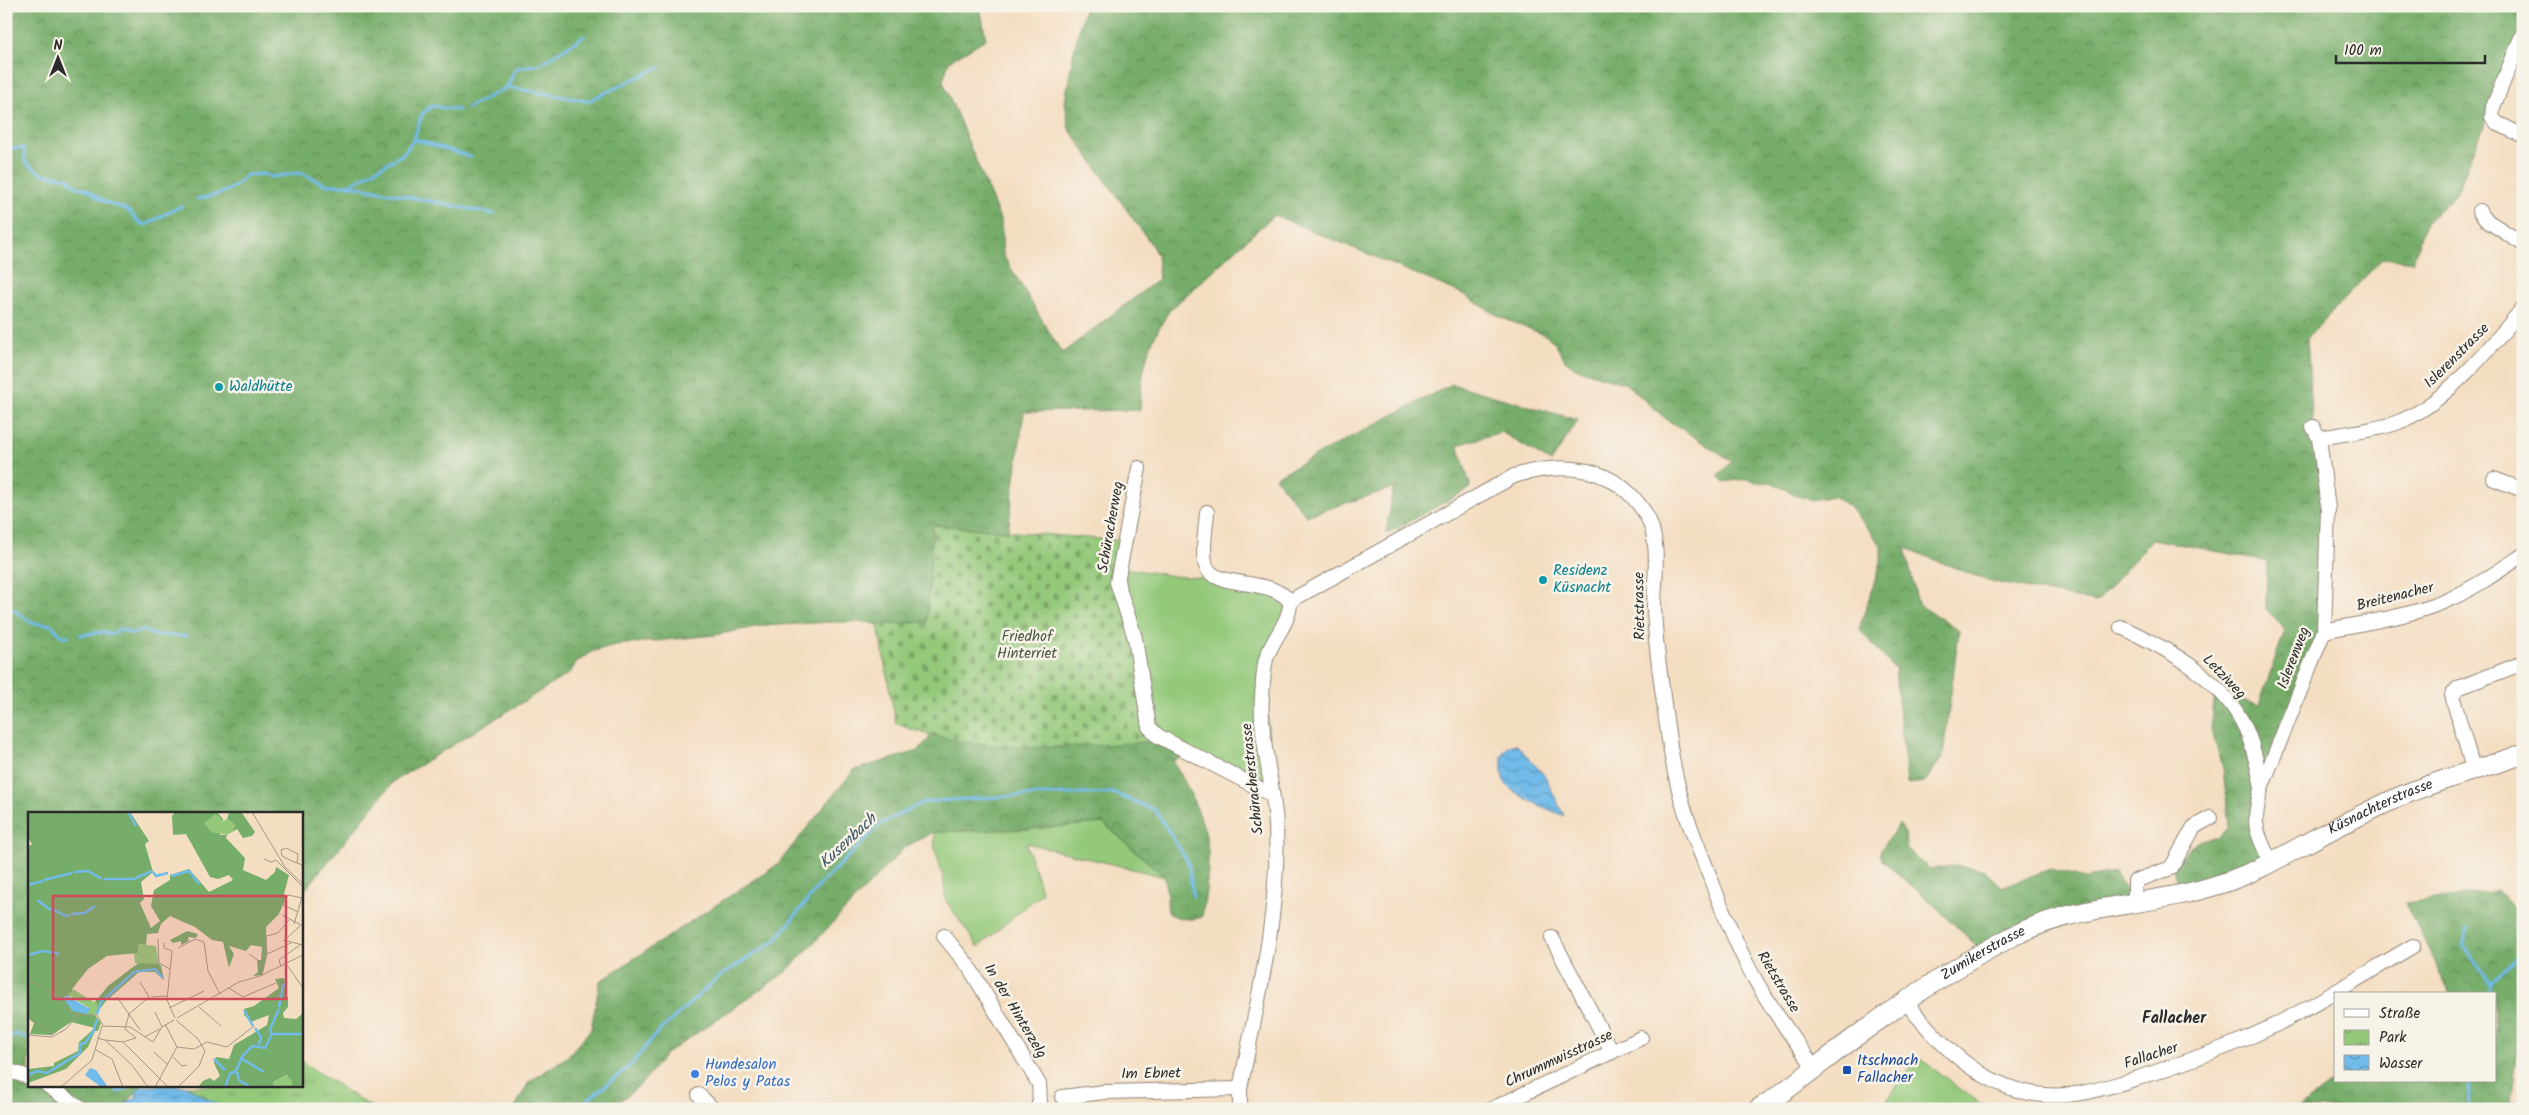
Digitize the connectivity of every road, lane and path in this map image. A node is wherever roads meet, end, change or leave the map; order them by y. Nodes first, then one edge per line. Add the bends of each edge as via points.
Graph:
1 (2523, 33) edge
2 (2523, 136) edge
3 (2479, 210) dead end
4 (2523, 244) edge
5 (2523, 308) edge
6 (2316, 433) joint
7 (1138, 468) dead end
8 (2494, 479) dead end
9 (2523, 490) edge
10 (1207, 512) dead end
11 (2523, 555) edge
12 (1290, 601) junction
13 (2121, 627) dead end
14 (2324, 631) junction
15 (2523, 663) edge
16 (2523, 754) edge
17 (2474, 772) junction
18 (2262, 786) junction
19 (1270, 794) junction
20 (2210, 818) dead end
21 (2271, 862) junction
22 (2244, 876) joint
23 (2136, 902) junction
24 (944, 936) dead end
25 (1552, 938) dead end
26 (2413, 946) dead end
27 (1906, 1002) junction
28 (1641, 1038) dead end
29 (1612, 1052) junction
30 (1815, 1068) junction
31 (6, 1070) edge
32 (28, 1078) edge
33 (51, 1088) edge
34 (1240, 1088) junction
35 (699, 1095) dead end
36 (1062, 1097) dead end
37 (81, 1109) edge
38 (713, 1109) edge
39 (1037, 1109) edge
40 (1240, 1109) edge
41 (1492, 1109) edge
42 (1758, 1109) edge

1 - 2 street via 2493,107 2492,117 2497,124
3 - 4 street via 2486,220
5 - 6 street, Islerenstrasse via 2436,402 2400,422
6 - 14 street, Islerenweg via 2328,508
7 - 19 street, Schüracherweg via 1117,582 1135,638 1148,728
8 - 9 street
10 - 12 street via 1204,562 1209,572 1224,581 1274,588
11 - 14 street, Breitenacher via 2480,584 2441,603
12 - 19 street, Schüracherstrasse via 1291,610 1266,661 1262,700
12 - 30 street, Rietstrasse via 1496,485 1537,469 1578,468 1596,473 1636,500 1652,528 1658,663 1669,738 1685,812 1745,961 1769,1004
13 - 18 street, Letziweg via 2162,646 2192,666 2230,703 2249,736
14 - 18 street, Islerenweg
15 - 17 street via 2458,688 2452,694
16 - 17 main road, Küsnachterstrasse
17 - 21 main road, Küsnachterstrasse via 2413,791
18 - 21 street, Islerenweg via 2255,826
19 - 34 street, Schüracherstrasse via 1276,824 1270,931
20 - 23 street via 2194,828 2171,868 2135,881
21 - 22 main road, Küsnachterstrasse
22 - 23 main road, Zumikerstrasse via 2195,891
23 - 27 main road, Zumikerstrasse via 2088,909 2049,920 1982,953
24 - 39 street, In der Hinterzelg via 969,966 1039,1084
25 - 29 street
26 - 27 street, Fallacher via 2299,1012 2246,1038 2174,1066 2090,1092 2065,1096 2028,1092 1971,1069 1952,1054
27 - 30 main road, Zumikerstrasse
28 - 29 street, Chrummwisstrasse
29 - 41 street, Chrummwisstrasse
30 - 42 main road, Zumikerstrasse
31 - 32 street
33 - 37 street
34 - 36 street, Im Ebnet via 1104,1092
34 - 40 street, Schüracherstrasse
35 - 38 street

